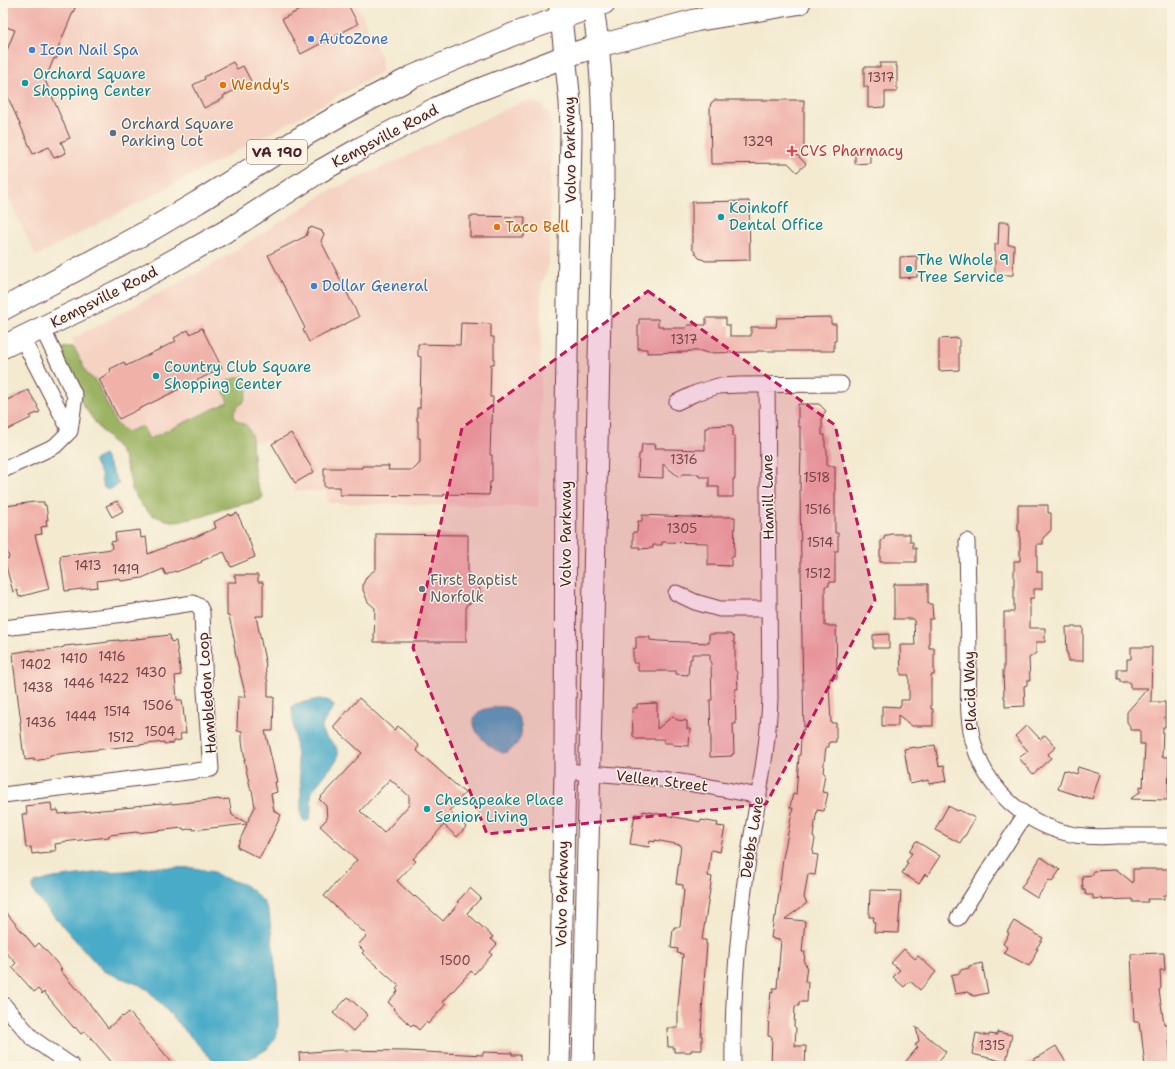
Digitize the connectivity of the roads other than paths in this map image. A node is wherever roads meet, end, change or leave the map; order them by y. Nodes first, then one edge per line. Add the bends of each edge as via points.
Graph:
1 (799, 3) edge
2 (596, 4) edge
3 (560, 10) edge
4 (598, 46) junction
5 (566, 56) junction
6 (3, 309) edge
7 (42, 328) junction
8 (12, 342) edge
9 (841, 384) dead end
10 (767, 385) junction
11 (677, 402) dead end
12 (70, 431) junction
13 (3, 470) edge
14 (967, 541) dead end
15 (676, 593) dead end
16 (769, 609) junction
17 (3, 628) edge
18 (565, 771) junction
19 (589, 773) junction
20 (3, 795) edge
21 (759, 796) junction
22 (1025, 815) junction
23 (1172, 836) edge
24 (958, 918) dead end
25 (3, 1004) edge
26 (72, 1066) edge
27 (559, 1066) edge
28 (583, 1066) edge
29 (734, 1066) edge

1 - 4 main road, Kempsville Road / VA 190 via 697,20
2 - 3 main road, VA 190
2 - 4 main road, Volvo Parkway
3 - 5 main road, Volvo Parkway
3 - 6 main road, VA 190 via 514,34 412,77 384,92 305,135 154,228
4 - 5 main road, Kempsville Road / VA 190
4 - 19 main road, Volvo Parkway via 603,118 603,181
5 - 7 main road, Kempsville Road / VA 190 via 437,108 317,173 230,229 162,267
5 - 18 main road, Volvo Parkway via 571,152 566,412
7 - 8 main road, Kempsville Road / VA 190
7 - 12 street via 75,396
8 - 12 street
9 - 10 street
10 - 11 street via 718,386
10 - 16 street, Hamill Lane
12 - 13 street via 55,446
14 - 22 street, Placid Way via 968,691 973,741 991,780 1010,803
15 - 16 street via 695,602 720,608
16 - 21 street, Debbs Lane via 769,722
17 - 20 street, Hambledon Loop via 193,604 198,606 202,612 212,769
18 - 19 street, Vellen Street
18 - 27 main road, Volvo Parkway
19 - 21 street, Vellen Street via 655,778
19 - 28 main road, Volvo Parkway
21 - 29 street, Debbs Lane via 739,934
22 - 23 street, Placid Way via 1056,830 1075,835
22 - 24 street
25 - 26 street via 33,1039

